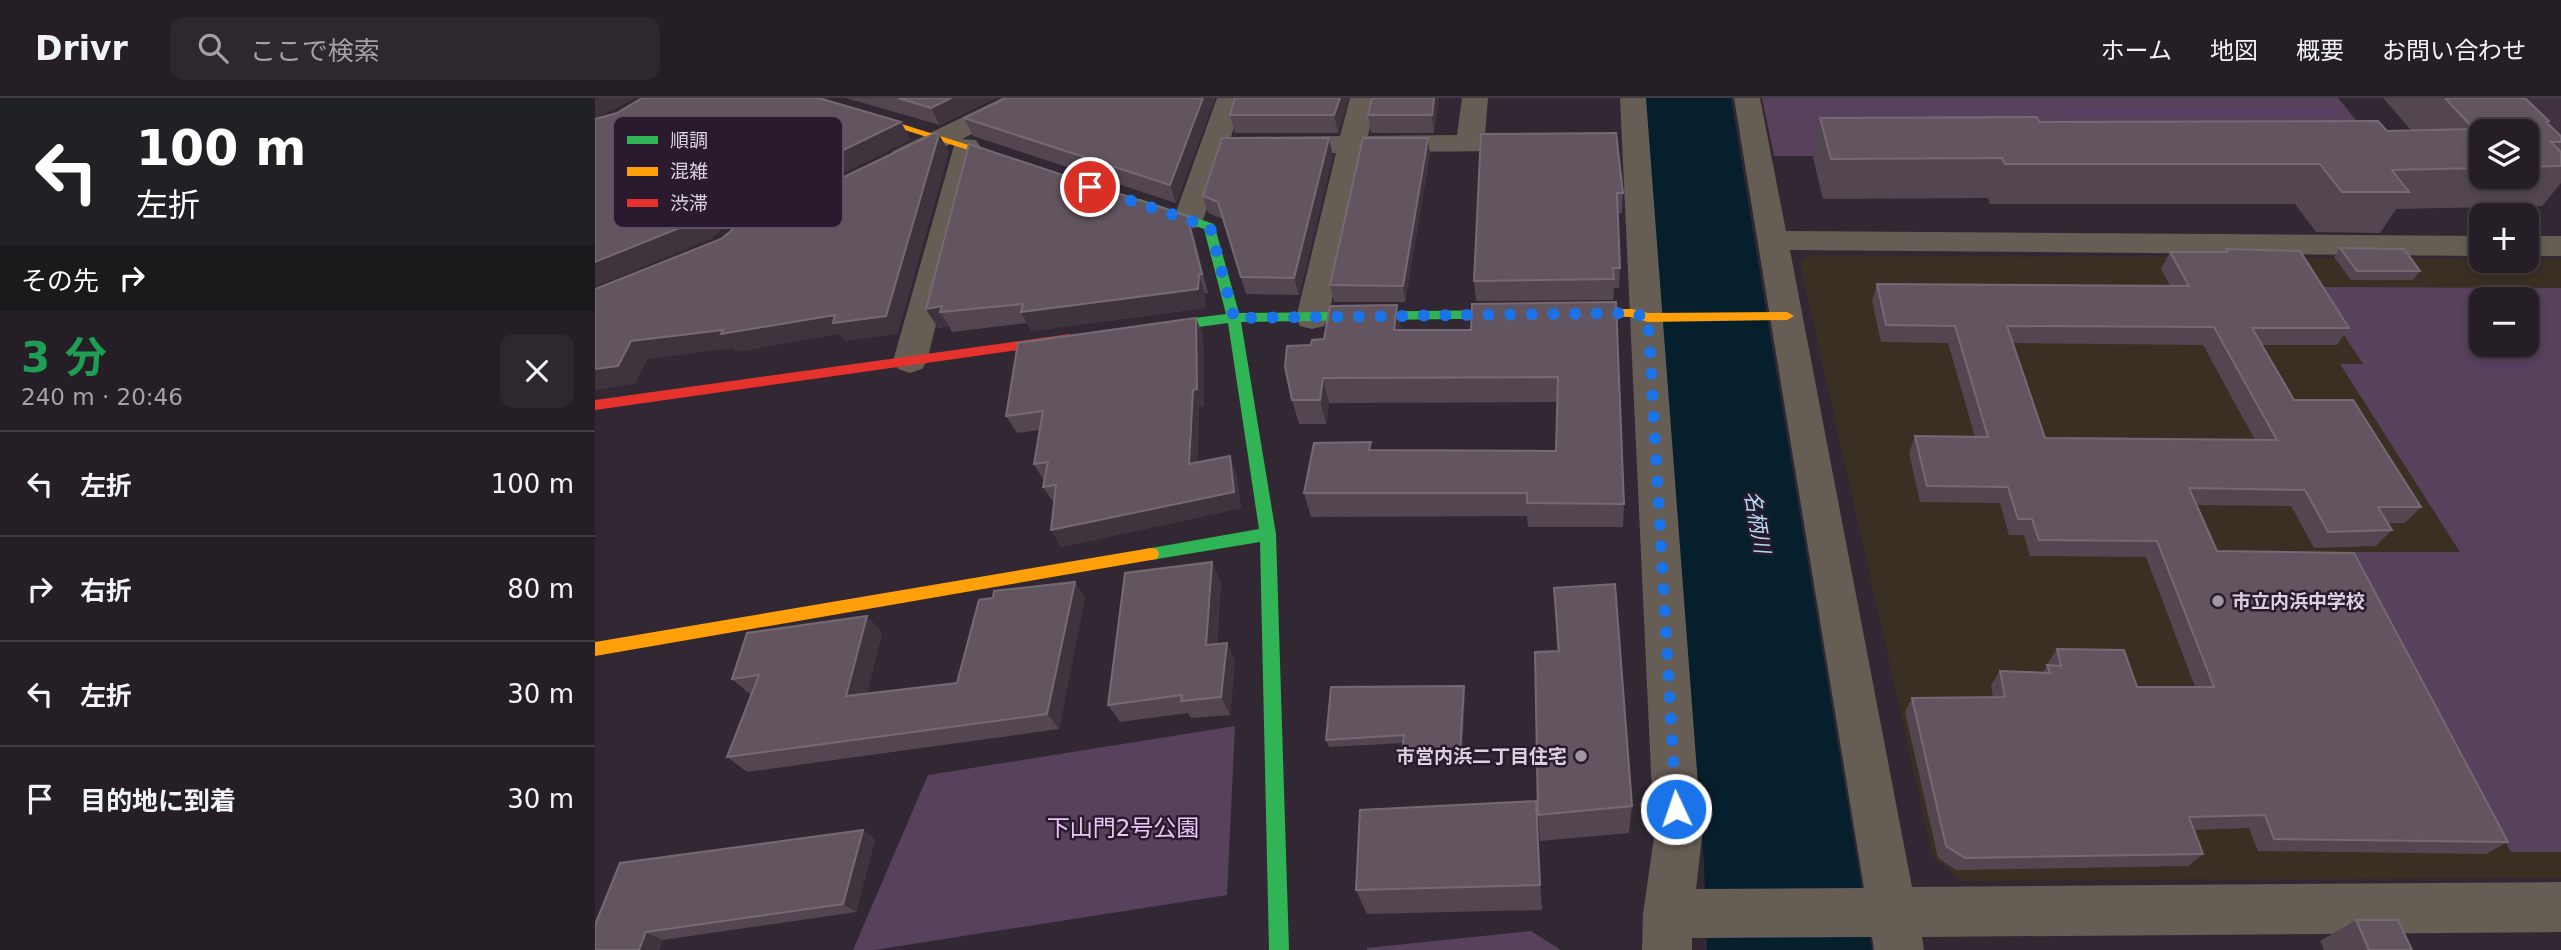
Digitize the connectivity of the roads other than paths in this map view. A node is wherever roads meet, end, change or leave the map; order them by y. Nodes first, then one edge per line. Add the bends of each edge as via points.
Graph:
1 (807, 98) edge
2 (1023, 98) edge
3 (1230, 98) edge
4 (1363, 98) edge
5 (1475, 98) edge
6 (1633, 98) edge
7 (1747, 98) edge
8 (954, 142) junction
9 (1553, 143) edge
10 (1352, 144) junction
11 (1470, 144) junction
12 (1214, 145) junction
13 (1032, 167) edge
14 (881, 168) edge
15 (1123, 198) edge
16 (1188, 220) junction
17 (1773, 240) junction
18 (2469, 246) edge
19 (2539, 246) edge
20 (2561, 246) edge
21 (1787, 316) junction
22 (1234, 318) junction
23 (1312, 318) junction
24 (1648, 318) junction
25 (1126, 332) edge
26 (1086, 337) edge
27 (910, 361) junction
28 (595, 405) edge
29 (1268, 534) junction
30 (595, 649) edge
31 (2561, 907) edge
32 (1896, 930) edge
33 (1659, 938) edge
34 (1279, 950) edge

1 - 8 street
2 - 8 street
3 - 12 street
4 - 10 street
5 - 11 street
6 - 24 street via 1623,143
7 - 17 street
8 - 13 street
8 - 14 street
8 - 27 street
9 - 11 street
10 - 11 street
10 - 12 street
10 - 23 street
12 - 16 street
15 - 16 street
16 - 22 street via 1210,227
17 - 18 street
17 - 21 street
19 - 20 street
21 - 24 street
21 - 32 street
22 - 23 street
22 - 25 street
22 - 29 street
23 - 24 street via 1632,313
24 - 33 street via 1678,837
26 - 27 street
27 - 28 street
29 - 30 street
29 - 34 street
31 - 32 street
32 - 33 street

